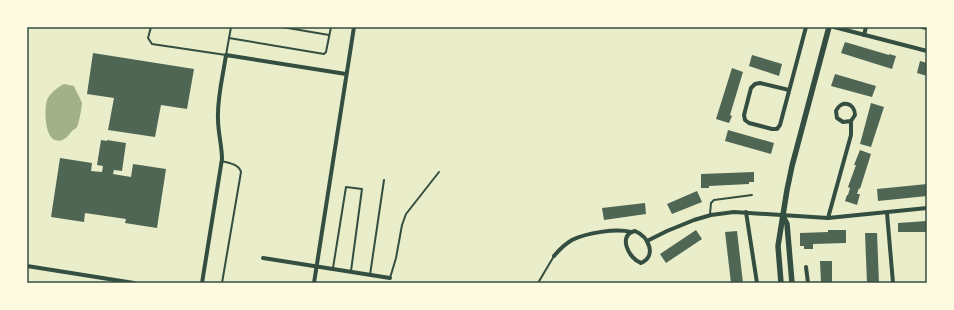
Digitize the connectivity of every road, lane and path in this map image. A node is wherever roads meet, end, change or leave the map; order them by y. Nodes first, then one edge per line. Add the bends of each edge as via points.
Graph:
1 (152, 27) edge
2 (231, 27) edge
3 (282, 27) edge
4 (331, 27) edge
5 (354, 27) edge
6 (806, 27) edge
7 (829, 27) edge
8 (834, 27) edge
9 (866, 27) edge
10 (922, 27) edge
11 (927, 28) edge
12 (329, 35) junction
13 (864, 35) junction
14 (229, 38) junction
15 (927, 51) edge
16 (226, 55) junction
17 (346, 74) junction
18 (790, 90) junction
19 (851, 121) junction
20 (222, 161) junction
21 (439, 172) dead end
22 (384, 180) dead end
23 (752, 195) dead end
24 (927, 208) edge
25 (746, 212) junction
26 (887, 213) junction
27 (711, 215) junction
28 (783, 216) junction
29 (828, 218) junction
30 (631, 232) junction
31 (647, 241) junction
32 (554, 256) joint
33 (262, 258) dead end
34 (27, 266) edge
35 (316, 267) junction
36 (806, 267) dead end
37 (333, 269) junction
38 (350, 272) junction
39 (370, 275) junction
40 (390, 278) joint
41 (134, 283) edge
42 (202, 283) edge
43 (222, 283) edge
44 (314, 283) edge
45 (538, 283) edge
46 (757, 283) edge
47 (781, 283) edge
48 (792, 283) edge
49 (808, 283) edge
50 (893, 283) edge

1 - 16 lane via 148,38 152,44
2 - 14 lane
3 - 12 lane
4 - 12 lane
5 - 17 street
6 - 18 street
7 - 28 main road via 792,166
8 - 13 street
9 - 13 street
10 - 11 street
12 - 14 lane via 324,54
13 - 15 street
14 - 16 lane
16 - 17 street
16 - 20 street via 218,105
17 - 35 street
18 - 18 street via 777,129 749,123 746,120 744,115 751,88 755,84
19 - 19 street via 855,115 854,108 848,104 840,105 836,111 837,118 843,122
19 - 29 street via 851,135
20 - 42 street
20 - 43 lane via 237,165 241,172
21 - 40 lane via 406,214
22 - 39 lane
23 - 27 lane via 714,200 711,203
24 - 26 street
25 - 27 street
25 - 28 street
25 - 46 street
26 - 29 street
26 - 50 street
27 - 31 street
28 - 29 street
28 - 47 main road via 778,246
28 - 48 main road via 787,224
30 - 31 street via 639,233
30 - 31 street via 625,241 636,262 646,261 649,256
30 - 32 street via 623,230 579,237 559,249
32 - 45 lane
33 - 35 street
34 - 41 street
35 - 37 street
35 - 44 street
36 - 49 street
37 - 38 street
37 - 38 lane via 346,187 362,189
38 - 39 street
39 - 40 street

